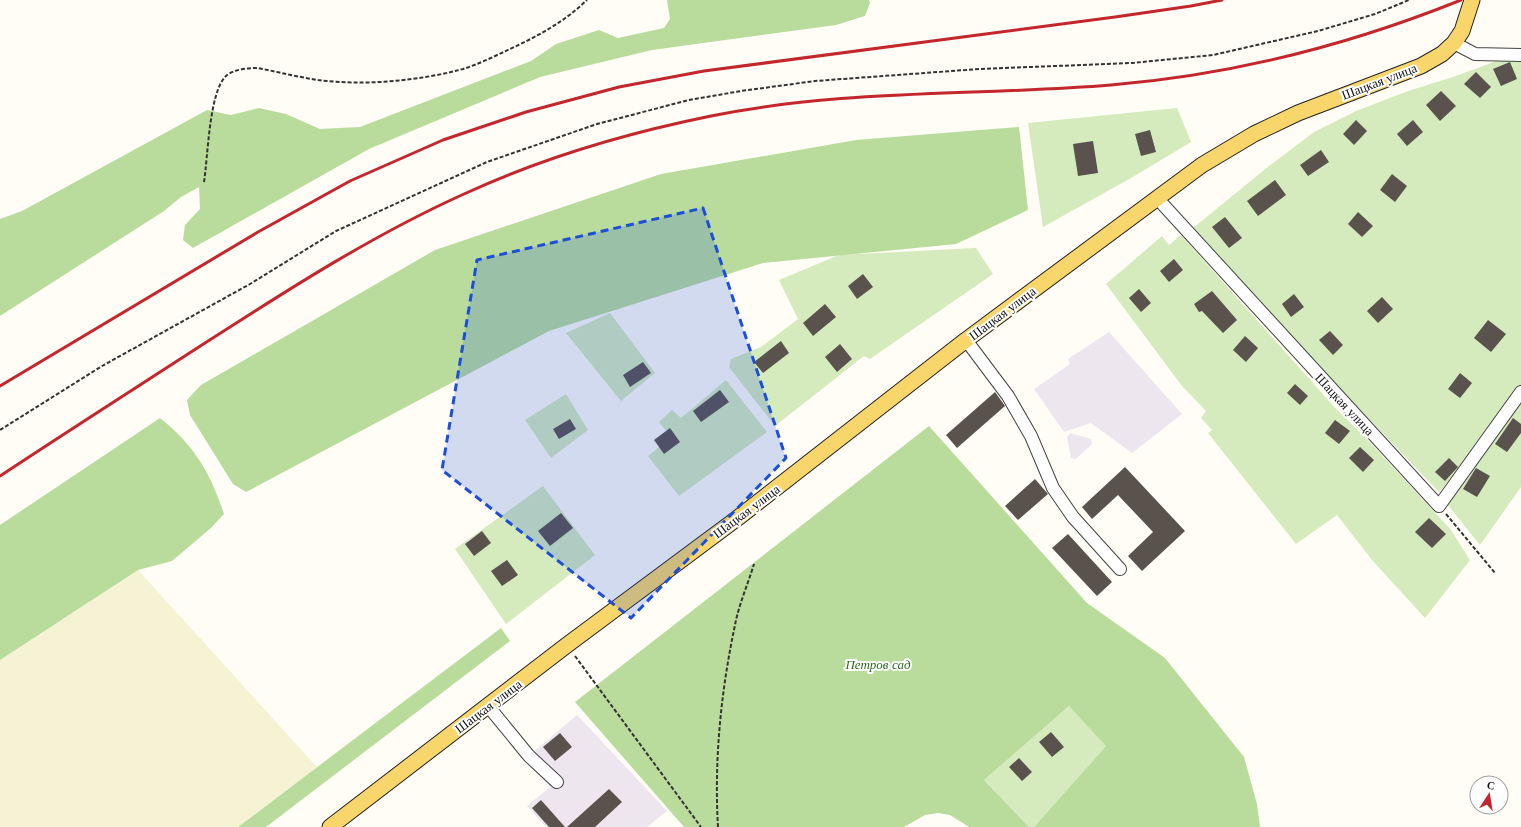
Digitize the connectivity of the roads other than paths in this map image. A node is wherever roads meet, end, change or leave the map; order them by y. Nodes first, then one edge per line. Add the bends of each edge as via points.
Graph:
1 (1472, 0) edge
2 (1454, 42) junction
3 (1521, 55) edge
4 (1157, 198) junction
5 (966, 340) junction
6 (1521, 392) edge
7 (1120, 569) dead end
8 (488, 706) junction
9 (557, 782) dead end
10 (334, 826) edge

1 - 2 main road, Шацкая улица via 1462,31
2 - 3 street via 1475,54
2 - 4 main road, Шацкая улица via 1442,54 1421,66 1298,113 1254,134 1202,165
4 - 5 main road, Шацкая улица
4 - 6 street, Шацкая улица via 1439,506
5 - 7 street via 1008,396 1031,436 1053,488 1073,517
5 - 8 main road, Шацкая улица via 739,517
8 - 9 street via 529,756
8 - 10 main road, Шацкая улица

